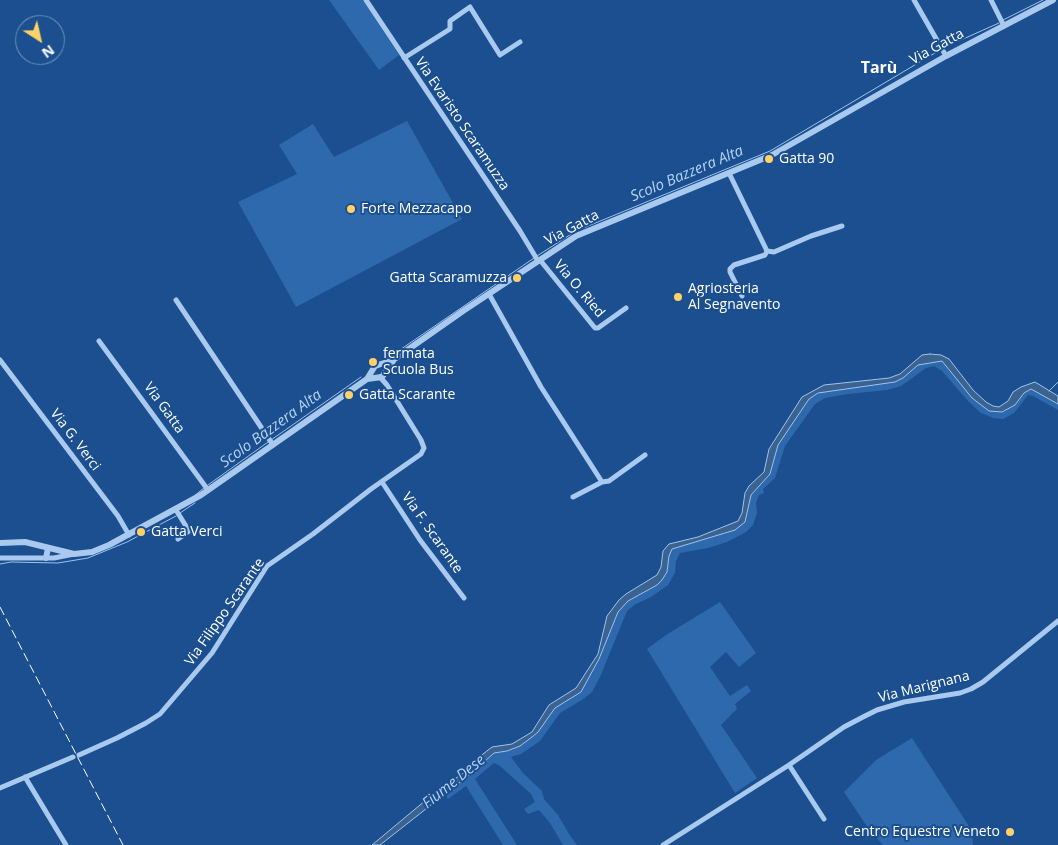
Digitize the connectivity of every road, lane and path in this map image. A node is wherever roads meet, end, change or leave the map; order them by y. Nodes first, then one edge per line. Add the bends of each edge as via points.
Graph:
1 (366, 0) edge
2 (914, 0) edge
3 (991, 0) edge
4 (1053, 0) edge
5 (1004, 26) junction
6 (520, 42) dead end
7 (943, 51) junction
8 (404, 58) junction
9 (729, 173) junction
10 (842, 226) dead end
11 (767, 251) junction
12 (539, 261) junction
13 (489, 294) junction
14 (742, 296) dead end
15 (176, 300) dead end
16 (626, 308) dead end
17 (99, 341) dead end
18 (0, 360) edge
19 (393, 360) junction
20 (382, 365) junction
21 (373, 370) junction
22 (382, 375) junction
23 (367, 380) junction
24 (271, 443) junction
25 (645, 455) dead end
26 (382, 482) junction
27 (602, 482) junction
28 (207, 488) junction
29 (573, 497) dead end
30 (176, 510) junction
31 (129, 535) junction
32 (178, 539) dead end
33 (0, 543) edge
34 (48, 548) junction
35 (74, 554) junction
36 (0, 558) edge
37 (46, 558) junction
38 (464, 598) dead end
39 (1058, 622) edge
40 (79, 755) dead end
41 (73, 757) dead end
42 (789, 765) junction
43 (25, 778) junction
44 (0, 788) edge
45 (824, 819) dead end
46 (66, 845) edge
47 (662, 845) edge

1 - 8 street, Via Evaristo Scaramuzza
2 - 7 street
3 - 5 street
4 - 5 street, Via Gatta
5 - 7 street, Via Gatta
6 - 8 street via 500,54 470,7 450,22 450,28
7 - 9 street, Via Gatta via 785,148
8 - 12 street, Via Evaristo Scaramuzza
9 - 11 street
9 - 12 street, Via Gatta via 583,233
10 - 11 street via 774,252
11 - 14 street via 765,255 730,269
12 - 13 street, Via Gatta
12 - 16 street, Via O. Ried via 595,328
13 - 19 street, Via Gatta
13 - 27 street via 537,380
15 - 24 street
17 - 28 street, Via Gatta
18 - 31 street, Via G. Verci
19 - 20 street, Via Gatta
19 - 22 street, Via Gatta
20 - 21 street, Via Gatta via 377,364
20 - 22 street
21 - 22 street
21 - 23 street, Via Gatta
22 - 23 street, Via Gatta
22 - 26 street, Via Filippo Scarante via 424,448 419,457
23 - 24 street, Via Gatta
24 - 28 street, Via Gatta
25 - 27 street via 609,481
26 - 38 street, Via F. Scarante
26 - 40 street, Via Filippo Scarante via 267,566 212,653 160,714
27 - 29 street
28 - 30 street, Via Gatta
30 - 31 street, Via Gatta
30 - 32 street via 189,531
31 - 35 street, Via Gatta via 100,549
33 - 34 street, Via Gatta via 24,542
34 - 35 street, Via Gatta
34 - 37 street
35 - 37 street, Via Gatta
36 - 37 street, Via Gatta
39 - 42 street, Via Marignana via 971,689 877,710 844,727
41 - 43 street
42 - 45 street
42 - 47 street, Via Marignana
43 - 44 street
43 - 46 street

